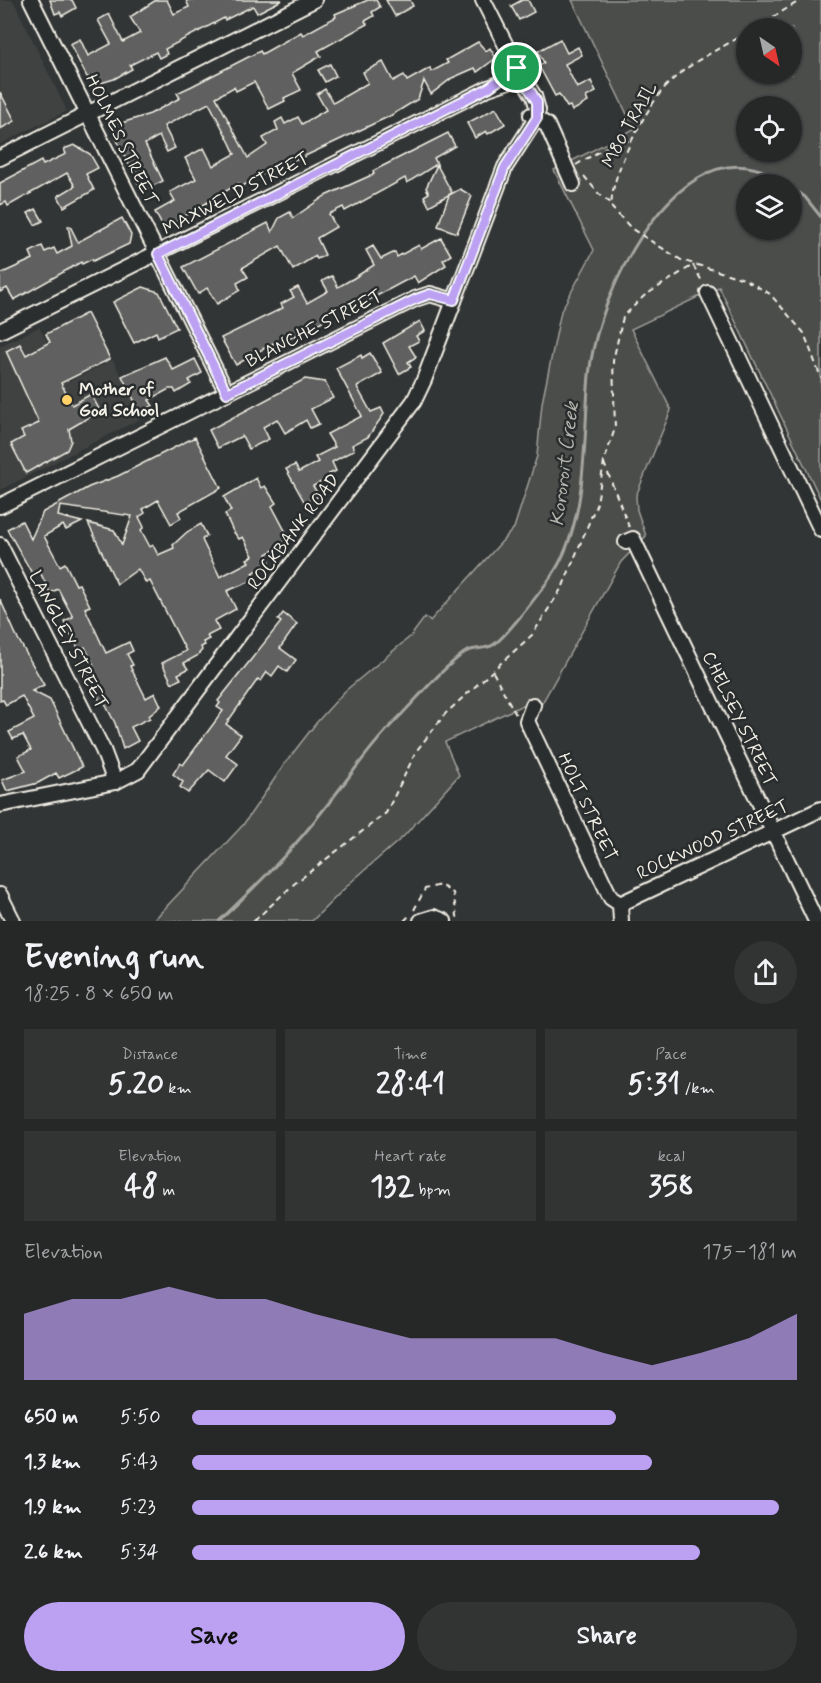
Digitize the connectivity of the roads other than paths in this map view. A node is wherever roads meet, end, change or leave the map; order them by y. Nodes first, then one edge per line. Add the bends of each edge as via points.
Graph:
1 (31, 0) edge
2 (315, 0) edge
3 (483, 0) edge
4 (520, 74) junction
5 (88, 114) junction
6 (534, 116) junction
7 (0, 158) edge
8 (573, 184) dead end
9 (158, 254) junction
10 (708, 293) road end
11 (454, 300) junction
12 (0, 331) edge
13 (227, 393) junction
14 (0, 506) edge
15 (821, 530) edge
16 (629, 540) road end
17 (0, 545) edge
18 (531, 710) road end
19 (119, 781) junction
20 (0, 805) edge
21 (821, 809) edge
22 (773, 831) junction
23 (0, 895) edge
24 (620, 904) junction
25 (13, 921) edge
26 (621, 921) edge
27 (816, 921) edge

1 - 5 street, HOLMES STREET
2 - 5 street
3 - 4 street
4 - 6 street
4 - 9 street, MAXWELD STREET
5 - 7 street
5 - 9 street, HOLMES STREET
6 - 8 street via 547,125 572,168
6 - 11 street, ROCKBANK ROAD via 512,141
9 - 12 street, MAXWELD STREET
9 - 13 street, HOLMES STREET
10 - 15 street
11 - 13 street, BLANCHE STREET via 430,294 416,299
11 - 19 street, ROCKBANK ROAD via 414,401 150,756 138,770
13 - 14 street, BLANCHE STREET
16 - 22 street, CHELSEY STREET
17 - 19 street, LANGLEY STREET
18 - 24 street, HOLT STREET via 527,721 611,898
19 - 20 street, ROCKBANK ROAD
21 - 22 street, ROCKWOOD STREET
22 - 24 street, ROCKWOOD STREET
22 - 27 street, CHELSEY STREET
23 - 25 street
24 - 26 street

